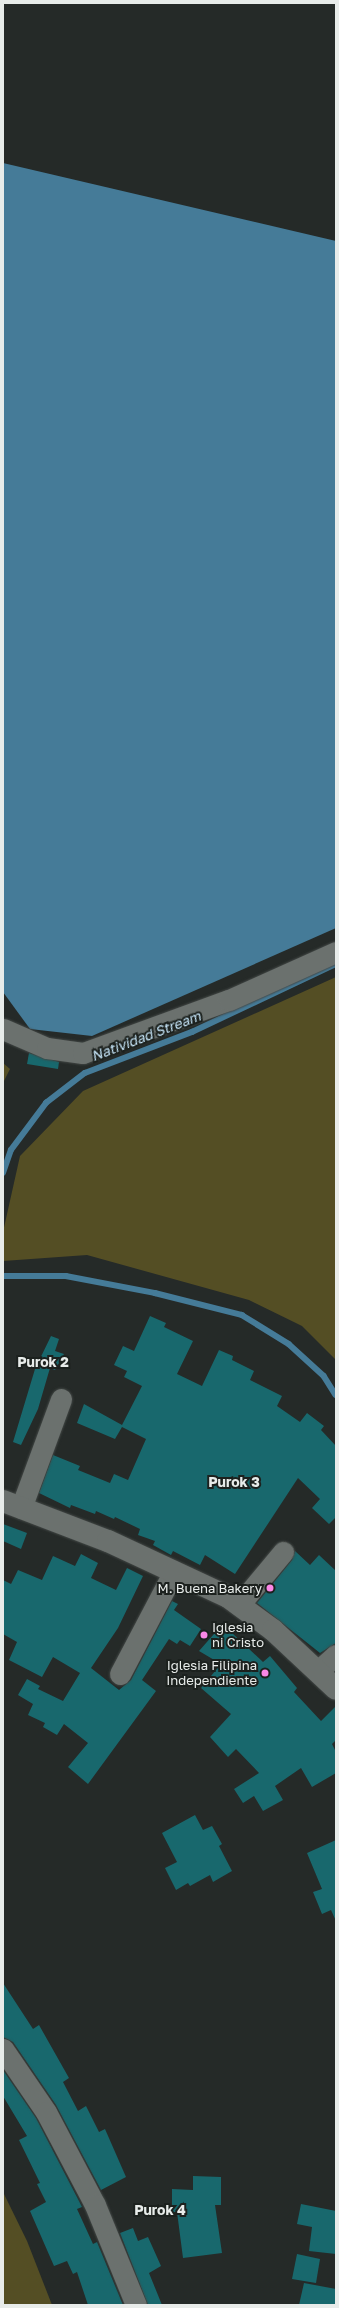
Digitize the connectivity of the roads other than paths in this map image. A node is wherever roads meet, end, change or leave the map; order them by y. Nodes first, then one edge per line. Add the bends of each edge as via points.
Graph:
1 (336, 952) edge
2 (3, 1029) edge
3 (61, 1399) dead end
4 (12, 1505) edge
5 (283, 1552) dead end
6 (174, 1571) junction
7 (239, 1605) junction
8 (336, 1654) edge
9 (318, 1671) junction
10 (120, 1674) dead end
11 (336, 1689) edge
12 (3, 2049) edge
13 (136, 2305) edge

1 - 2 street via 229,1000 83,1053 47,1048
3 - 4 street
4 - 6 main road via 108,1541
5 - 7 street
6 - 7 main road
6 - 10 street
7 - 9 main road via 273,1630
8 - 9 street
9 - 11 main road
12 - 13 street via 46,2112 95,2205

